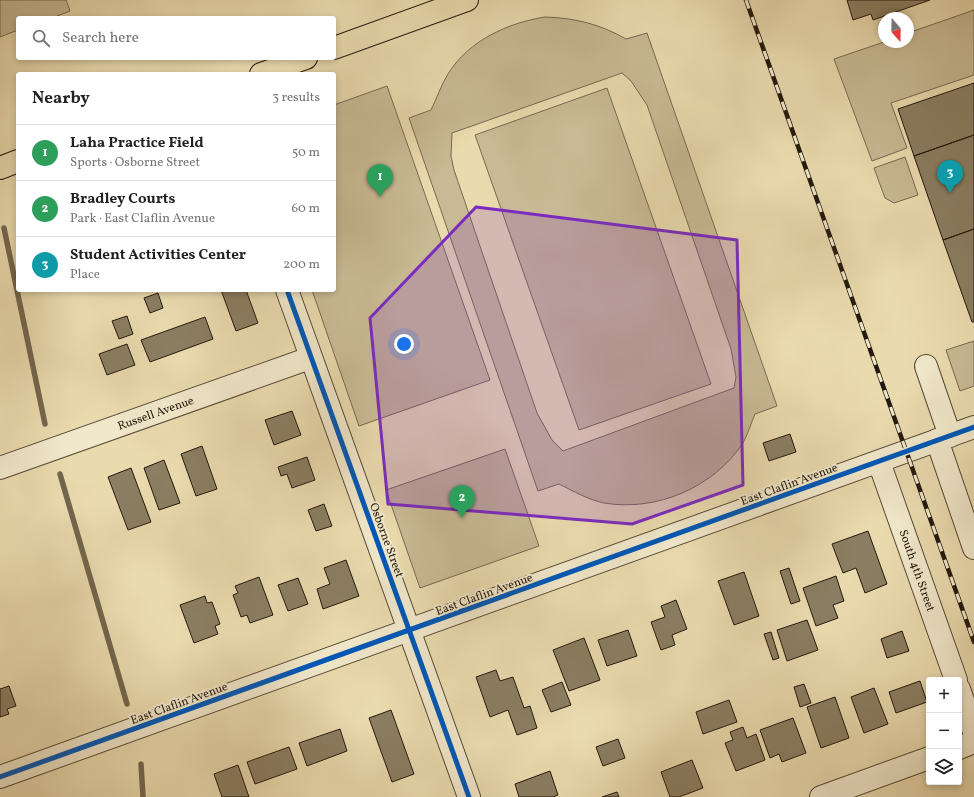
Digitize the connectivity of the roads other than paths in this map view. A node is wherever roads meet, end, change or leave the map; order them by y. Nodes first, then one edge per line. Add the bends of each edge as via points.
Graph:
1 (467, 0) edge
2 (336, 47) edge
3 (300, 60) edge
4 (267, 72) edge
5 (16, 162) edge
6 (0, 168) edge
7 (288, 292) edge
8 (310, 358) junction
9 (926, 366) dead end
10 (974, 427) edge
11 (944, 438) junction
12 (879, 462) junction
13 (0, 468) edge
14 (974, 548) edge
15 (409, 631) junction
16 (955, 677) edge
17 (962, 698) edge
18 (974, 732) edge
19 (974, 742) edge
20 (962, 747) edge
21 (926, 759) edge
22 (0, 777) edge
23 (469, 797) edge
24 (821, 797) edge

1 - 2 main road
3 - 4 main road
5 - 6 main road
7 - 8 street, Osborne Street
8 - 13 street, Russell Avenue
8 - 15 street, Osborne Street
9 - 11 street
10 - 11 street, East Claflin Avenue
11 - 12 street, East Claflin Avenue
11 - 14 street
12 - 15 street, East Claflin Avenue
12 - 16 street, South 4th Street
15 - 22 street, East Claflin Avenue
15 - 23 street, Osborne Street
17 - 18 street
19 - 20 street
21 - 24 street

